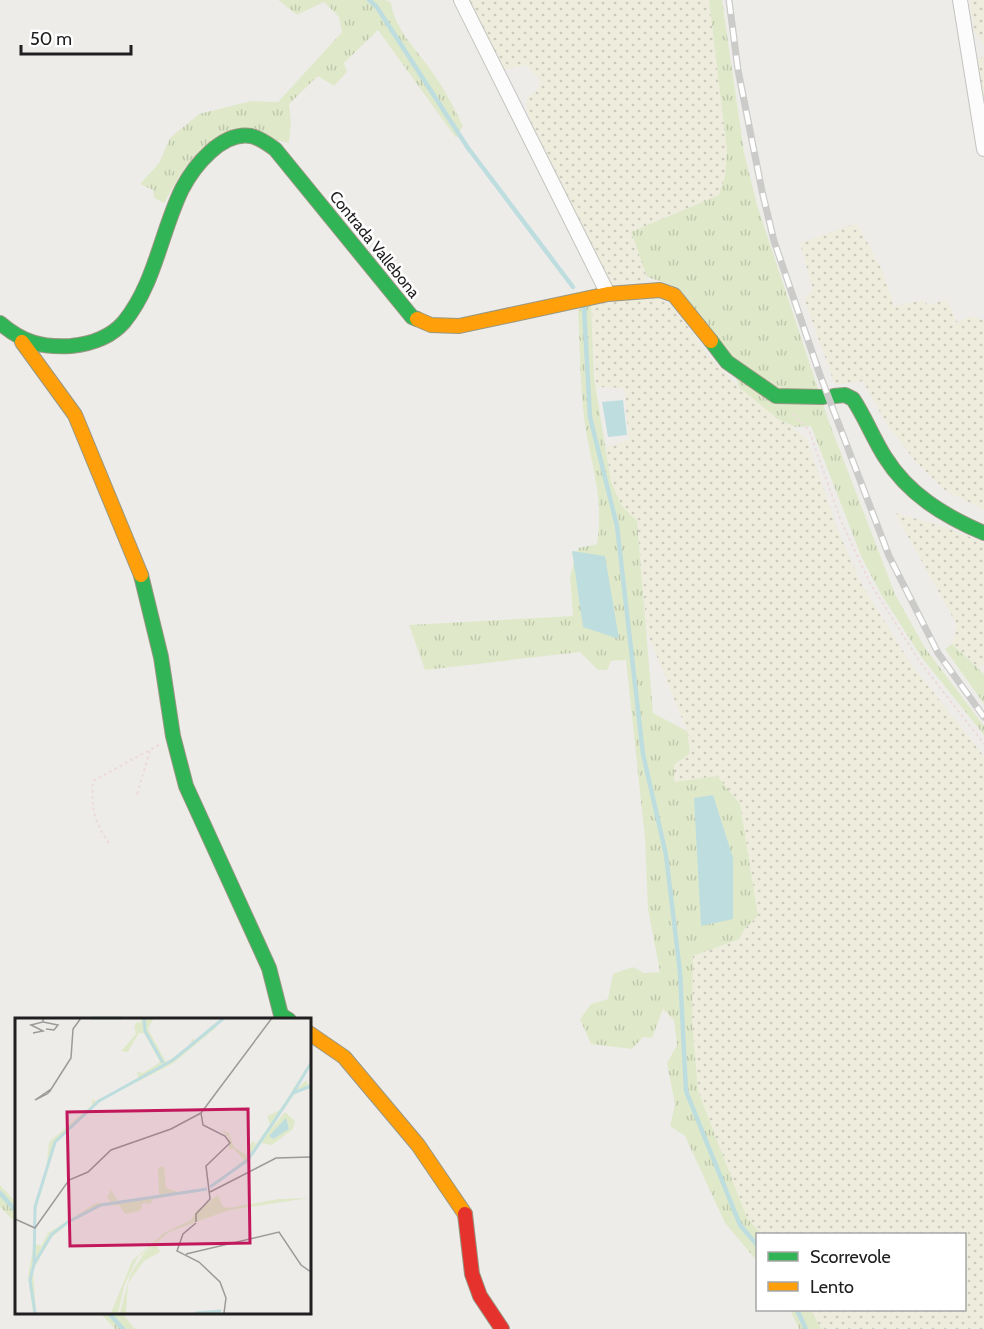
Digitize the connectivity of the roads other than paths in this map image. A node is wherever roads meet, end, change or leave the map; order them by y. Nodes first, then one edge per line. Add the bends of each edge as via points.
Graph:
1 (460, 0) edge
2 (960, 0) edge
3 (984, 149) edge
4 (608, 294) junction
5 (0, 322) edge
6 (22, 342) junction
7 (984, 533) edge
8 (286, 1018) edge
9 (310, 1034) edge
10 (502, 1329) edge

1 - 4 street
2 - 3 street
4 - 6 street, Contrada Vallebona via 459,326 431,325 412,316 275,149 248,136 226,142 192,170 134,308 115,331 88,345 54,347
4 - 7 street, Contrada Vallebona via 650,290 674,295 727,362 766,391 785,397 845,395 854,399 886,459 914,494
5 - 6 street
6 - 8 street via 75,415 139,569 186,786 269,968 281,1015
9 - 10 street via 344,1057 445,1182 466,1215 472,1274 480,1296

